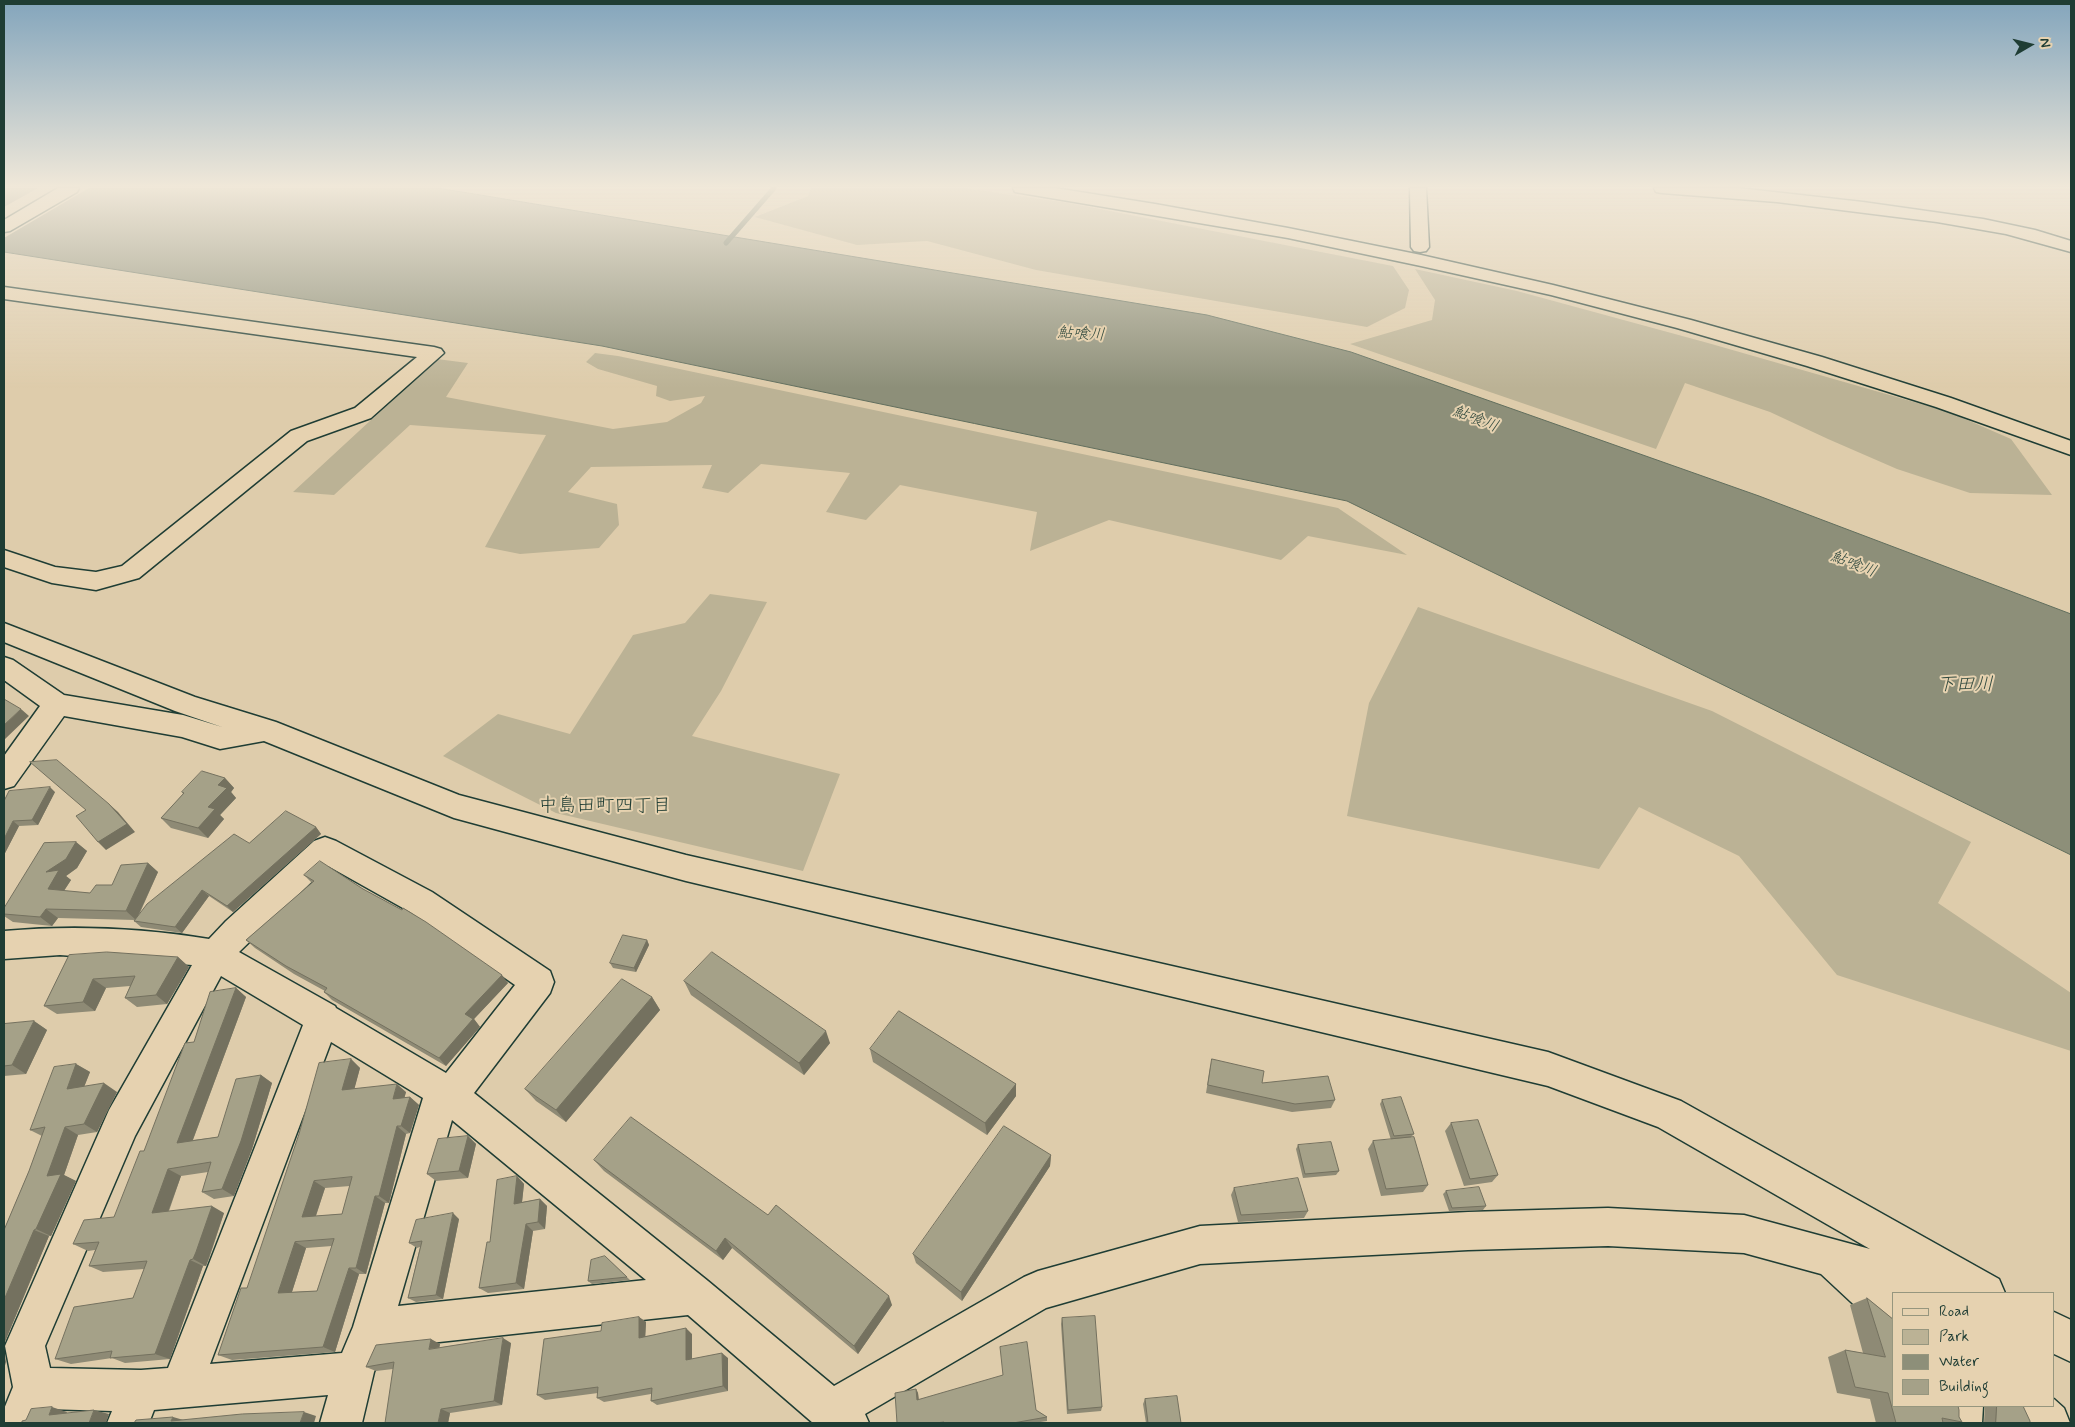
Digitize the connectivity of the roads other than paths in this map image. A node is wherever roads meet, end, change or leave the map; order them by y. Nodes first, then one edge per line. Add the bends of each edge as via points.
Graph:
1 (1398, 255) edge
2 (4, 294) edge
3 (2071, 448) edge
4 (4, 558) edge
5 (4, 632) edge
6 (4, 667) edge
7 (57, 704) junction
8 (266, 730) junction
9 (4, 778) edge
10 (4, 945) edge
11 (215, 955) junction
12 (323, 1017) junction
13 (447, 1093) junction
14 (1832, 1258) junction
15 (1904, 1284) edge
16 (1931, 1292) edge
17 (1983, 1292) edge
18 (694, 1295) junction
19 (1892, 1313) edge
20 (372, 1329) junction
21 (2055, 1333) edge
22 (2071, 1342) edge
23 (2055, 1346) edge
24 (2071, 1349) edge
25 (354, 1372) junction
26 (181, 1387) junction
27 (27, 1406) edge
28 (135, 1407) edge
29 (1962, 1407) edge
30 (2032, 1407) edge
31 (840, 1417) edge
32 (2071, 1419) edge
33 (341, 1423) edge
34 (1960, 1423) edge
35 (2049, 1423) edge
36 (2065, 1423) edge

1 - 3 street via 1500,277 1743,340 1967,409
2 - 4 street via 434,353 363,413 299,436 130,572 96,581 52,575
5 - 8 street via 185,704
6 - 7 street
7 - 8 street via 183,726 220,738
7 - 9 street
8 - 17 street via 454,806 686,868 1548,1069 1668,1113
10 - 11 street via 60,941 181,949
11 - 12 street
11 - 13 street via 325,850 421,902 538,982
11 - 27 street via 122,1124 25,1346
12 - 13 street
12 - 26 street
13 - 18 street
13 - 20 street
14 - 15 street
14 - 19 street
14 - 31 street via 1744,1234 1608,1227 1200,1245 1038,1291
15 - 16 street
18 - 20 street
18 - 31 street
20 - 25 street
21 - 22 street
23 - 24 street
25 - 26 street
25 - 33 street
26 - 28 street
27 - 28 street
29 - 34 street
30 - 35 street
32 - 36 street

